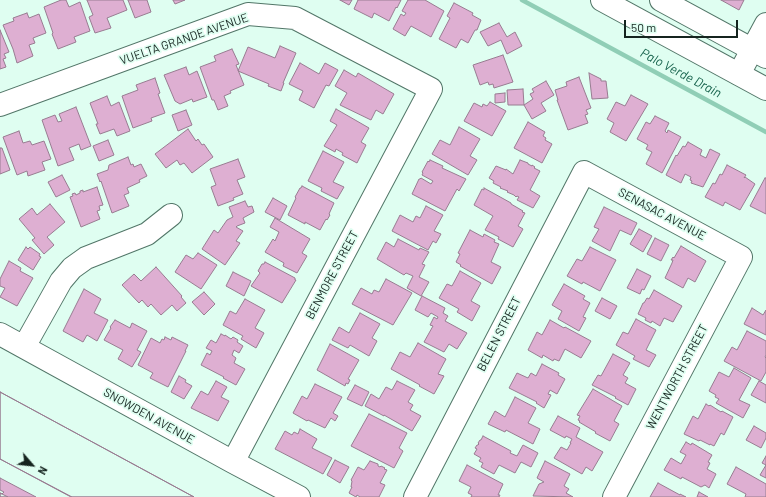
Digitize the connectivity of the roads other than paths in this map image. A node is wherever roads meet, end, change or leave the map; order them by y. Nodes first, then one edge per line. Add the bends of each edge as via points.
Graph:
1 (602, 0) edge
2 (661, 0) edge
3 (766, 24) edge
4 (759, 53) edge
5 (739, 74) junction
6 (431, 89) joint
7 (766, 89) edge
8 (0, 105) edge
9 (584, 172) joint
10 (171, 215) dead end
11 (741, 257) joint
12 (0, 334) edge
13 (24, 347) junction
14 (233, 462) junction
15 (299, 497) edge
16 (415, 497) edge
17 (614, 497) edge

1 - 5 street
2 - 4 street
3 - 4 street
4 - 5 street
5 - 7 street
6 - 8 street, VUELTA GRANDE AVENUE via 295,18 248,14
6 - 14 street, BENMORE STREET
9 - 11 street, SENASAC AVENUE
9 - 16 street, BELEN STREET
10 - 13 street via 148,234 86,258 72,268 61,280
11 - 17 street, WENTWORTH STREET
12 - 13 street, SNOWDEN AVENUE
13 - 14 street, SNOWDEN AVENUE
14 - 15 street, SNOWDEN AVENUE

